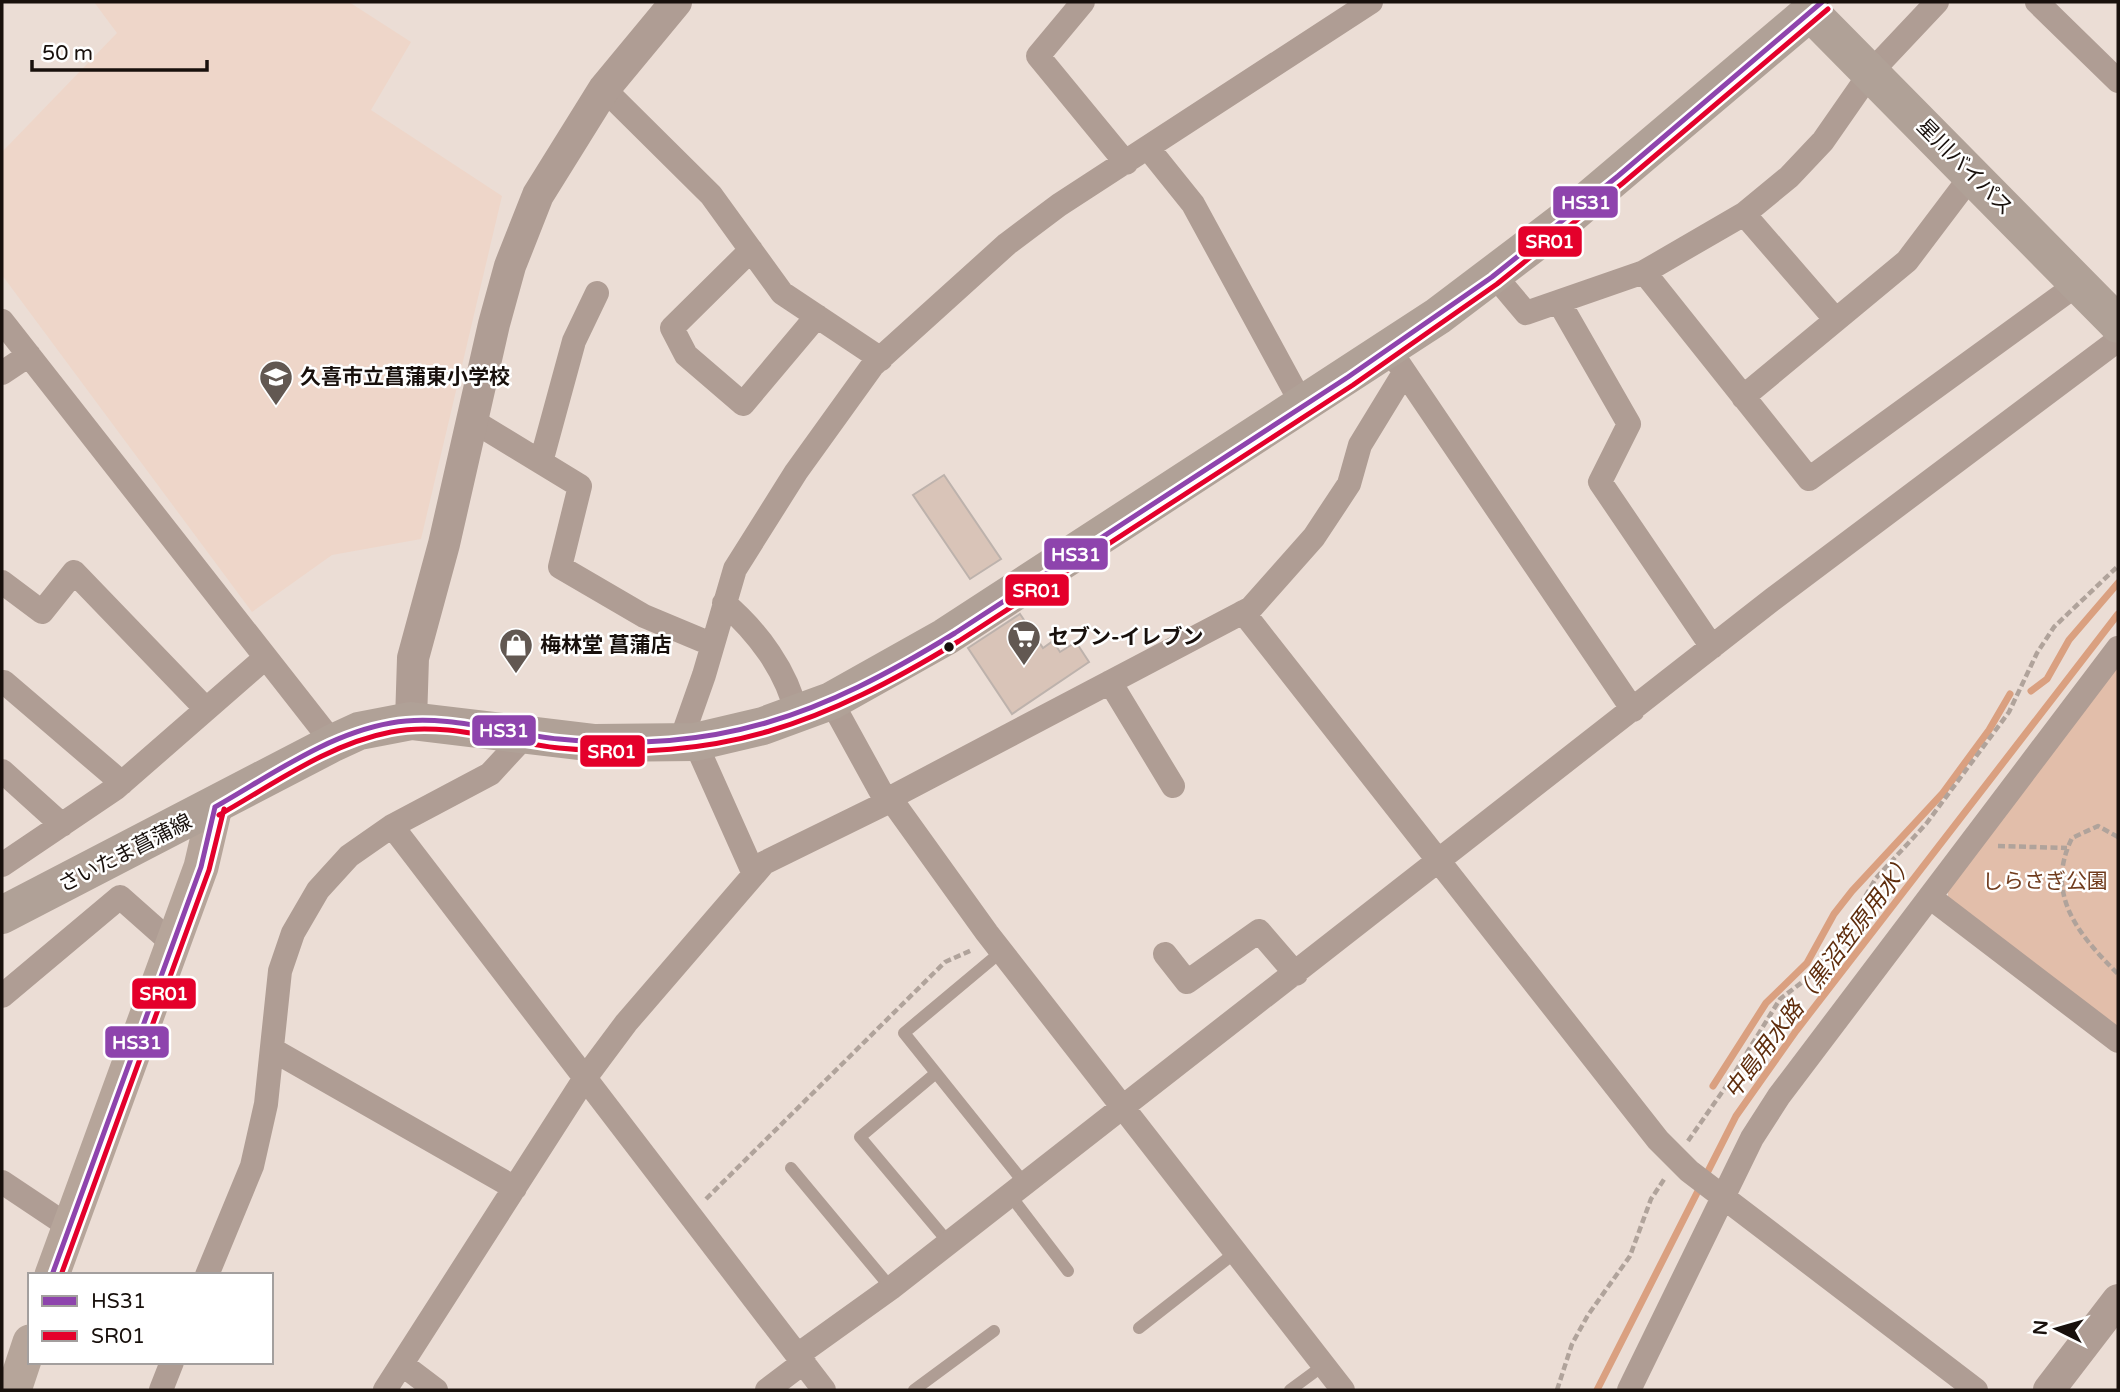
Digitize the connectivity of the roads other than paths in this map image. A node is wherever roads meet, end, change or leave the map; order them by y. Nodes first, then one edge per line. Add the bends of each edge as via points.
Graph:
1 (676, 2) edge
2 (1083, 2) edge
3 (1371, 2) edge
4 (1937, 2) edge
5 (2037, 2) edge
6 (1811, 5) edge
7 (1871, 72) junction
8 (2118, 81) edge
9 (604, 89) junction
10 (1149, 148) junction
11 (1126, 163) junction
12 (1972, 175) junction
13 (1744, 214) junction
14 (751, 250) junction
15 (1644, 272) junction
16 (1494, 275) junction
17 (2079, 283) junction
18 (597, 293) dead end
19 (1559, 302) junction
20 (817, 316) junction
21 (1836, 320) junction
22 (2, 321) edge
23 (2118, 324) edge
24 (2118, 340) edge
25 (29, 355) junction
26 (881, 359) junction
27 (1397, 360) junction
28 (2, 373) edge
29 (1743, 397) junction
30 (1303, 406) junction
31 (470, 419) junction
32 (541, 462) junction
33 (2, 582) edge
34 (724, 603) junction
35 (1243, 612) junction
36 (711, 644) junction
37 (1712, 647) junction
38 (2118, 648) edge
39 (265, 658) junction
40 (4, 682) dead end
41 (1110, 682) junction
42 (814, 708) junction
43 (206, 709) junction
44 (1633, 710) junction
45 (411, 721) junction
46 (526, 735) junction
47 (687, 742) junction
48 (333, 743) junction
49 (2, 771) edge
50 (122, 783) junction
51 (1173, 786) dead end
52 (888, 799) junction
53 (215, 807) junction
54 (62, 825) junction
55 (392, 826) junction
56 (1441, 862) junction
57 (2, 865) edge
58 (754, 874) junction
59 (1931, 898) junction
60 (2, 915) edge
61 (173, 944) junction
62 (1001, 952) junction
63 (1165, 954) dead end
64 (1296, 974) junction
65 (2, 996) edge
66 (2118, 1041) edge
67 (272, 1050) junction
68 (936, 1073) junction
69 (585, 1078) junction
70 (1125, 1106) junction
71 (791, 1168) dead end
72 (2, 1182) edge
73 (515, 1188) junction
74 (1018, 1189) junction
75 (1720, 1194) junction
76 (68, 1226) junction
77 (949, 1243) junction
78 (1236, 1252) junction
79 (1068, 1271) dead end
80 (53, 1273) edge
81 (208, 1273) edge
82 (891, 1288) junction
83 (2118, 1300) edge
84 (1139, 1328) dead end
85 (994, 1331) dead end
86 (28, 1348) edge
87 (802, 1358) junction
88 (171, 1364) edge
89 (403, 1364) junction
90 (1324, 1365) junction
91 (14, 1390) edge
92 (161, 1390) edge
93 (386, 1390) edge
94 (436, 1390) edge
95 (767, 1390) edge
96 (824, 1390) edge
97 (914, 1390) edge
98 (1290, 1390) edge
99 (1343, 1390) edge
100 (1629, 1390) edge
101 (1976, 1390) edge
102 (2049, 1390) edge

1 - 9 street
2 - 11 street via 1038,56
3 - 10 street
4 - 7 street
5 - 8 street
6 - 7 main road, 星川バイパス
6 - 16 main road, さいたま菖蒲線 via 1562,222
7 - 12 main road, 星川バイパス
7 - 13 street via 1823,141
9 - 14 street via 711,195
9 - 31 street via 538,195 507,278
10 - 11 street
10 - 30 street via 1194,204
11 - 26 street via 1007,244
12 - 17 main road, 星川バイパス
12 - 21 street via 1908,261
13 - 15 street
13 - 21 street
14 - 20 street via 782,293
14 - 20 street via 672,328 685,355 743,404
15 - 19 street
15 - 29 street
16 - 19 street via 1526,313
16 - 27 main road, さいたま菖蒲線
17 - 23 main road, 星川バイパス
17 - 29 street via 1809,479
18 - 32 street via 574,341
19 - 37 street via 1629,424 1600,482
20 - 26 street
21 - 29 street
22 - 25 street
24 - 37 street
25 - 28 street
25 - 39 street
26 - 34 street via 796,472 735,569
27 - 30 main road, さいたま菖蒲線
27 - 35 street via 1360,445 1349,484 1314,537
27 - 44 street
30 - 42 main road, さいたま菖蒲線 via 944,637
31 - 32 street
31 - 45 street via 444,544 413,658
32 - 36 street via 580,485 560,567 644,616
33 - 43 street via 42,612 74,572
34 - 36 street
34 - 42 street via 771,655 792,694
35 - 41 street
35 - 56 street
36 - 47 street
37 - 44 street
38 - 59 street
39 - 43 street
39 - 48 street
40 - 50 street
41 - 51 street
41 - 52 street
42 - 47 main road, さいたま菖蒲線
42 - 52 street
43 - 50 street
44 - 56 street
45 - 46 main road, さいたま菖蒲線
45 - 48 main road, さいたま菖蒲線 via 359,731
46 - 47 main road, さいたま菖蒲線 via 596,743
46 - 55 street via 490,774
47 - 58 street
48 - 53 main road, さいたま菖蒲線
49 - 54 street
50 - 54 street
52 - 58 street via 764,863
52 - 62 street
53 - 60 main road, さいたま菖蒲線
53 - 61 main road via 201,867
54 - 57 street
55 - 67 street via 349,856 326,881 293,933 280,971
55 - 69 street
56 - 64 street
56 - 75 street via 1658,1140
58 - 69 street via 626,1023
59 - 66 street
59 - 75 street via 1779,1096
61 - 65 street via 120,897
61 - 76 main road
62 - 68 lane via 904,1033
62 - 70 street
63 - 64 street via 1187,982 1259,931
64 - 70 street
67 - 73 street
67 - 81 street via 252,1166
68 - 74 lane
68 - 77 lane via 860,1137
69 - 73 street
69 - 87 street
70 - 74 street
70 - 78 street
71 - 82 lane
72 - 76 street
73 - 89 street
74 - 77 street
74 - 79 lane
75 - 100 street
75 - 101 street
76 - 80 main road
77 - 82 street
78 - 84 lane
78 - 90 street
82 - 87 street
83 - 102 street
85 - 97 lane
86 - 91 main road
87 - 95 street
87 - 96 street
88 - 92 street
89 - 93 street
89 - 94 street
90 - 98 lane
90 - 99 street

